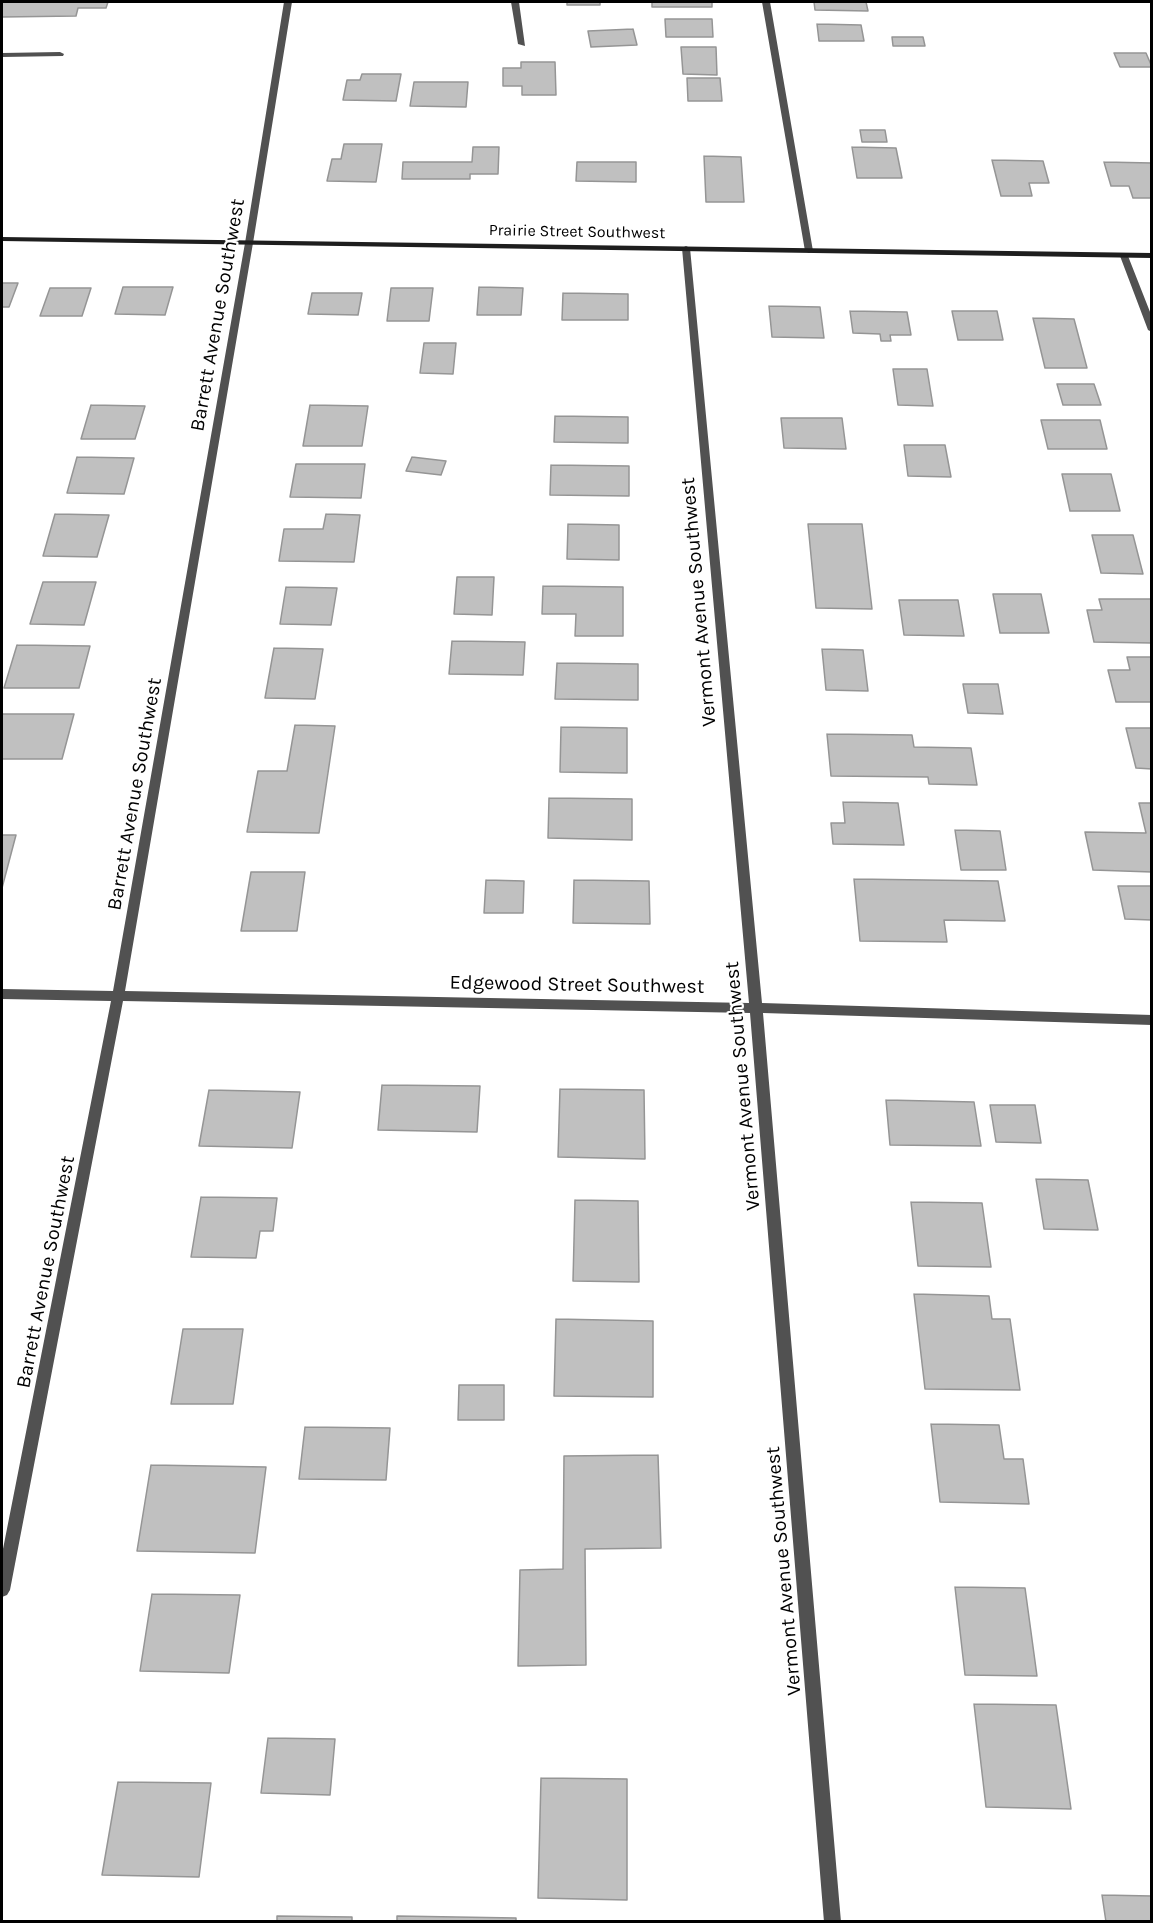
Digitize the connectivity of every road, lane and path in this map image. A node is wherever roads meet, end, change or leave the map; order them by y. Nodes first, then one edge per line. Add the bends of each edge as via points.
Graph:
1 (288, 2) edge
2 (515, 2) edge
3 (766, 2) edge
4 (522, 44) dead end
5 (60, 54) dead end
6 (2, 55) edge
7 (2, 239) edge
8 (249, 243) junction
9 (687, 248) junction
10 (809, 251) junction
11 (1124, 256) junction
12 (1152, 256) edge
13 (1152, 330) edge
14 (2, 994) edge
15 (118, 996) junction
16 (756, 1008) junction
17 (1152, 1020) edge
18 (2, 1590) edge
19 (833, 1922) edge

1 - 8 street, Barrett Avenue Southwest
2 - 4 street
3 - 10 street
5 - 6 street
7 - 8 street, Prairie Street Southwest
8 - 9 street, Prairie Street Southwest
8 - 15 street, Barrett Avenue Southwest
9 - 10 street, Prairie Street Southwest
9 - 16 street, Vermont Avenue Southwest
10 - 11 street, Prairie Street Southwest
11 - 12 street, Prairie Street Southwest
11 - 13 street
14 - 15 street, Edgewood Street Southwest
15 - 16 street, Edgewood Street Southwest
15 - 18 street, Barrett Avenue Southwest
16 - 17 street, Edgewood Street Southwest
16 - 19 street, Vermont Avenue Southwest

